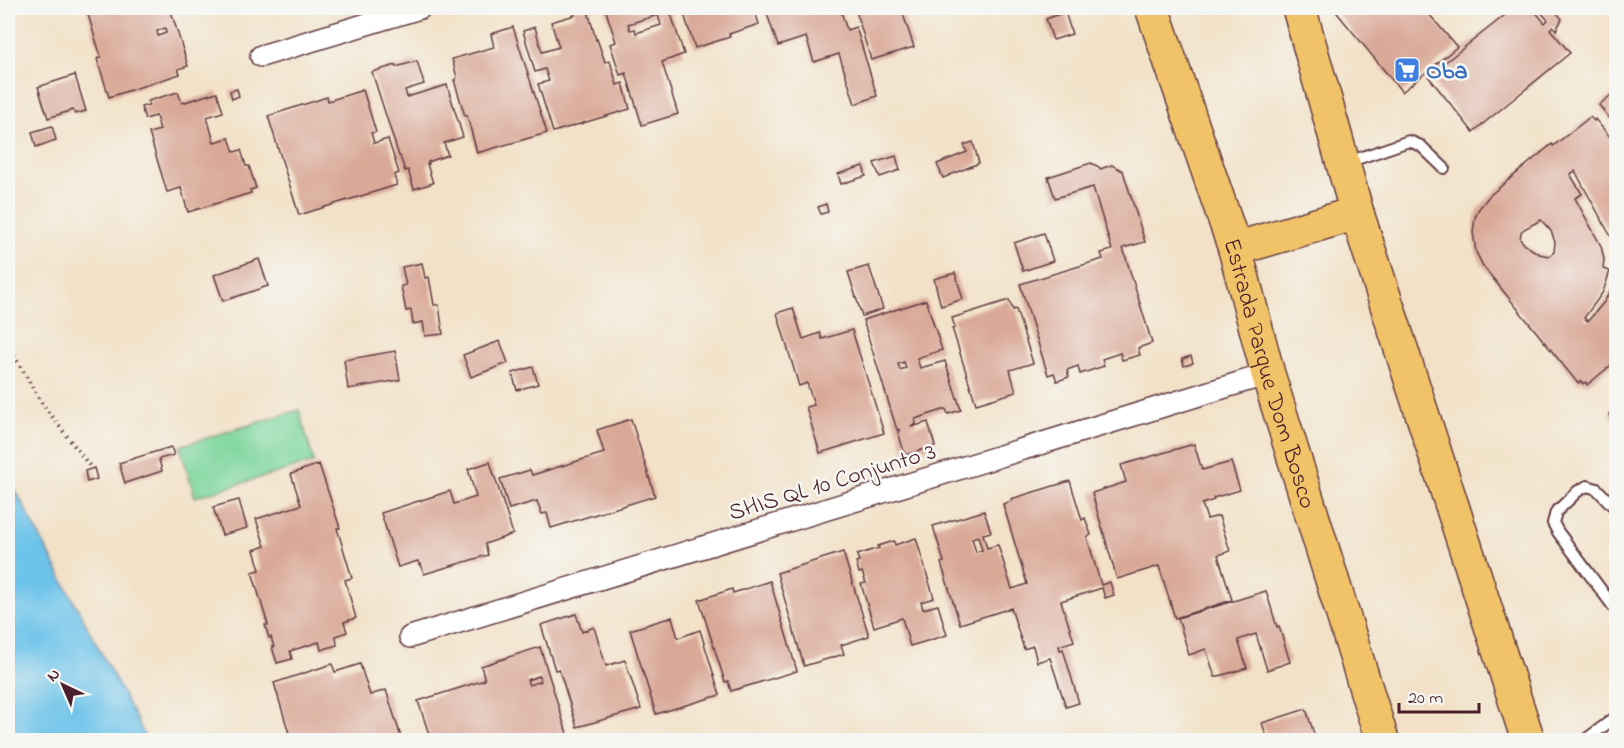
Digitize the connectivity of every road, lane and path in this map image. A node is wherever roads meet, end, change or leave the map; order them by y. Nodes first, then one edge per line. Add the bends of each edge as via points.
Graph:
1 (420, 8) edge
2 (1152, 8) edge
3 (1299, 8) edge
4 (261, 56) dead end
5 (1342, 164) junction
6 (1444, 168) dead end
7 (1357, 213) junction
8 (1235, 249) junction
9 (8, 345) edge
10 (1268, 374) junction
11 (92, 469) dead end
12 (1617, 509) edge
13 (1617, 610) edge
14 (411, 637) dead end
15 (1617, 717) edge
16 (1382, 741) edge
17 (1528, 741) edge
18 (1585, 741) edge

1 - 4 street
2 - 8 main road, Estrada Parque Dom Bosco
3 - 5 main road
5 - 6 lane via 1409,141 1421,146
5 - 7 main road
7 - 8 main road
7 - 17 main road
8 - 10 main road, Estrada Parque Dom Bosco
9 - 11 path via 41,402
10 - 14 street, SHIS QL 10 Conjunto 3
10 - 16 main road, Estrada Parque Dom Bosco
12 - 13 lane via 1596,489 1587,486 1556,512 1553,522
15 - 18 lane

